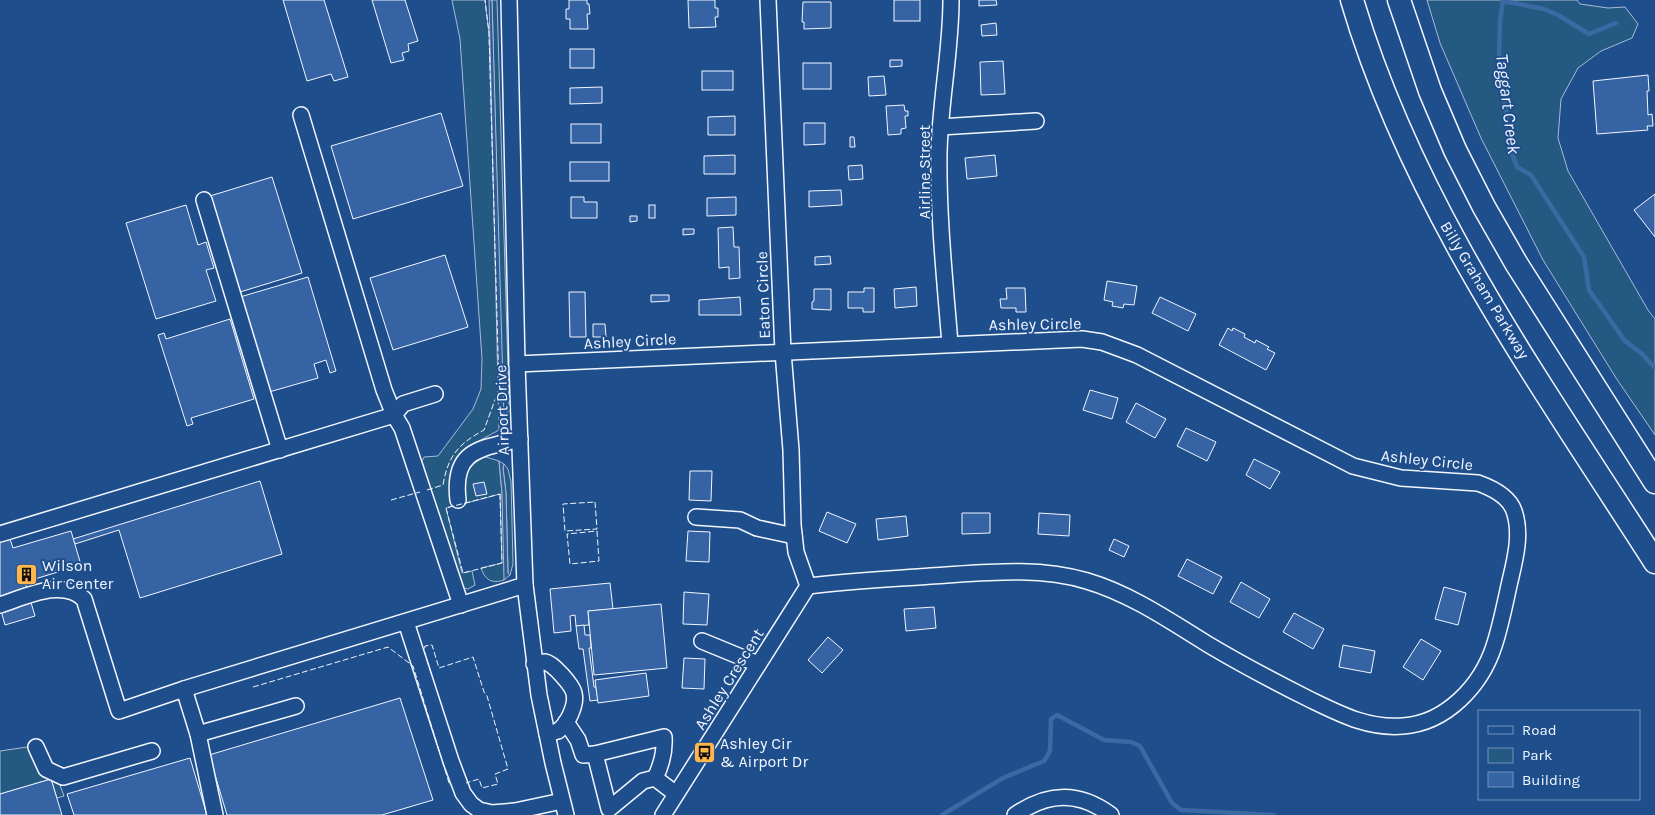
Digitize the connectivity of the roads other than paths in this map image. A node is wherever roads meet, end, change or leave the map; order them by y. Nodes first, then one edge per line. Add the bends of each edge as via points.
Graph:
1 (509, 0) edge
2 (768, 0) edge
3 (951, 0) edge
4 (1352, 0) edge
5 (1399, 0) edge
6 (300, 115) dead end
7 (1036, 121) dead end
8 (940, 126) junction
9 (204, 200) dead end
10 (950, 344) junction
11 (783, 352) junction
12 (518, 364) junction
13 (434, 394) dead end
14 (394, 415) junction
15 (520, 439) junction
16 (280, 450) junction
17 (1655, 482) edge
18 (458, 500) dead end
19 (696, 517) dead end
20 (0, 534) edge
21 (794, 536) junction
22 (1655, 562) edge
23 (525, 585) junction
24 (808, 586) junction
25 (0, 605) edge
26 (461, 605) junction
27 (406, 622) junction
28 (702, 641) dead end
29 (534, 664) junction
30 (758, 664) junction
31 (184, 689) junction
32 (296, 706) dead end
33 (566, 722) junction
34 (198, 734) junction
35 (547, 734) junction
36 (36, 747) dead end
37 (152, 751) dead end
38 (594, 754) junction
39 (656, 778) junction
40 (676, 794) junction
41 (564, 808) edge
42 (214, 815) edge
43 (663, 815) edge
44 (1015, 815) edge
45 (1112, 815) edge

1 - 12 street, Airport Drive
2 - 11 street, Eaton Circle
3 - 8 street, Airline Street
4 - 22 highway, Billy Graham Parkway via 1389,108 1431,199 1478,285
5 - 17 highway via 1430,91 1484,207
6 - 14 street
7 - 8 street
8 - 10 street, Airline Street via 941,216
9 - 16 street
10 - 11 street, Ashley Circle
10 - 24 street, Ashley Circle via 1082,339 1102,342 1137,355 1353,466 1401,478 1478,483 1497,491 1513,509 1518,531 1503,616 1488,662 1458,702 1436,718 1404,726 1380,726 1347,718 1290,690 1140,604 1085,580 1057,575 989,572
11 - 12 street, Ashley Circle
11 - 21 street, Eaton Circle
12 - 15 street, Airport Drive
13 - 14 street via 403,404
14 - 16 street
14 - 26 street via 402,428
15 - 18 street via 478,449 462,463 456,482
15 - 23 street, Airport Drive
16 - 20 street
19 - 21 street via 740,520 757,528
21 - 24 street, Eaton Circle
23 - 26 street
23 - 29 street, Airport Drive
24 - 30 street, Ashley Crescent
25 - 31 street via 62,589 77,592 84,599 93,624 119,711
26 - 27 street
27 - 31 street
27 - 41 street via 462,793 479,810 492,813
28 - 30 street
29 - 33 street via 548,662 572,689 574,702
29 - 35 street, Airport Drive
30 - 40 street, Ashley Crescent
31 - 34 street
32 - 34 street
33 - 35 street via 557,731
33 - 38 street via 583,755
34 - 42 street
35 - 41 street, Airport Drive
36 - 37 street via 46,769 63,777
38 - 39 street via 609,808 643,780
38 - 39 street via 664,737 665,748
39 - 40 street
40 - 43 street, Ashley Crescent
44 - 45 street via 1050,799 1072,797 1097,804

